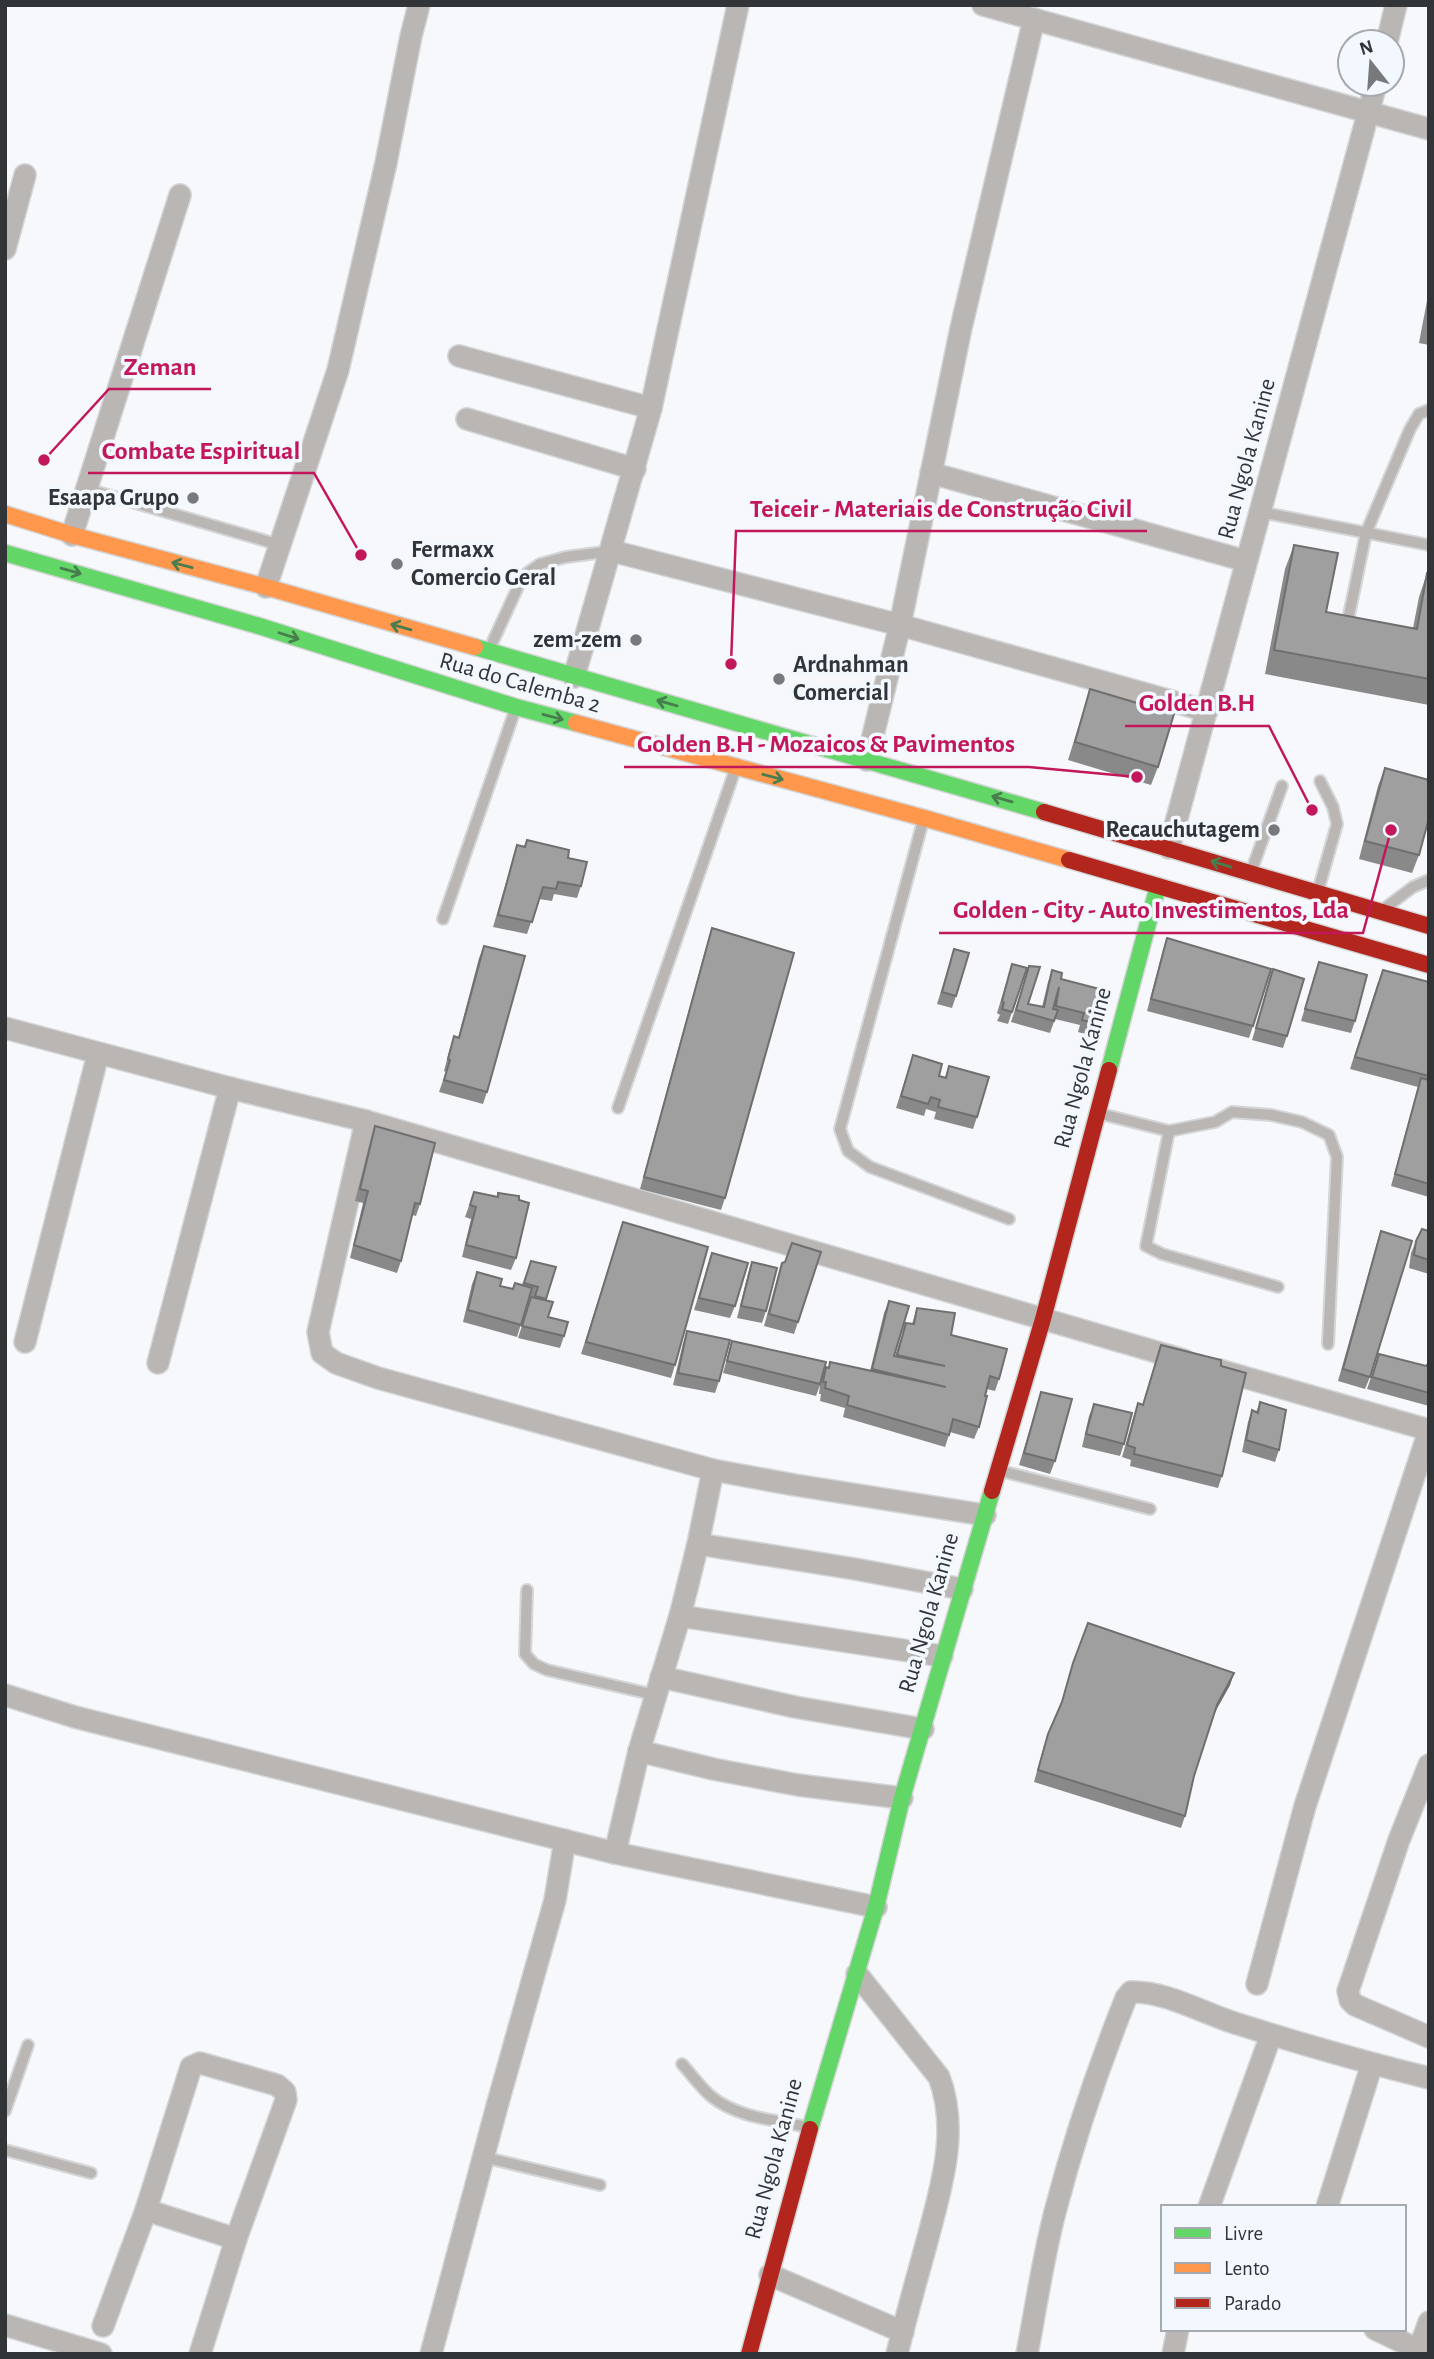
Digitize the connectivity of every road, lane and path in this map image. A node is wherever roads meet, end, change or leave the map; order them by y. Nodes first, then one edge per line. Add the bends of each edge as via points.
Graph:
1 (419, 5) edge
2 (738, 5) edge
3 (983, 5) edge
4 (1396, 5) edge
5 (1034, 19) junction
6 (1390, 28) edge
7 (1373, 98) edge
8 (1369, 113) junction
9 (1429, 129) edge
10 (25, 175) dead end
11 (180, 195) dead end
12 (5, 249) edge
13 (459, 356) dead end
14 (651, 408) junction
15 (1429, 410) edge
16 (467, 419) dead end
17 (635, 469) junction
18 (931, 472) junction
19 (87, 489) junction
20 (1260, 512) junction
21 (5, 514) edge
22 (1366, 533) junction
23 (72, 535) junction
24 (280, 545) junction
25 (1429, 545) edge
26 (612, 551) junction
27 (5, 553) edge
28 (1246, 561) junction
29 (266, 587) junction
30 (1348, 620) edge
31 (900, 625) junction
32 (488, 652) junction
33 (574, 677) junction
34 (516, 707) junction
35 (1207, 711) junction
36 (867, 760) junction
37 (736, 767) junction
38 (1320, 781) dead end
39 (1282, 786) dead end
40 (924, 818) junction
41 (1169, 848) junction
42 (1250, 873) junction
43 (1427, 878) edge
44 (1158, 887) junction
45 (1318, 893) junction
46 (1380, 912) junction
47 (443, 919) dead end
48 (1429, 926) edge
49 (1429, 965) edge
50 (5, 1028) edge
51 (98, 1054) junction
52 (230, 1088) junction
53 (618, 1108) dead end
54 (1099, 1113) junction
55 (366, 1121) junction
56 (1169, 1131) junction
57 (1009, 1219) dead end
58 (1278, 1287) dead end
59 (1043, 1319) junction
60 (25, 1342) dead end
61 (1328, 1344) dead end
62 (158, 1363) dead end
63 (1429, 1430) edge
64 (713, 1470) junction
65 (998, 1471) junction
66 (1150, 1509) dead end
67 (985, 1515) junction
68 (698, 1544) junction
69 (962, 1589) junction
70 (527, 1590) dead end
71 (680, 1616) junction
72 (942, 1656) junction
73 (658, 1686) junction
74 (5, 1695) edge
75 (923, 1729) junction
76 (639, 1751) junction
77 (1429, 1765) edge
78 (902, 1798) junction
79 (565, 1840) junction
80 (615, 1853) junction
81 (876, 1907) junction
82 (857, 1974) junction
83 (1257, 1984) dead end
84 (1271, 2035) junction
85 (1429, 2037) edge
86 (28, 2045) dead end
87 (682, 2064) dead end
88 (1372, 2064) junction
89 (1429, 2077) edge
90 (5, 2111) edge
91 (810, 2128) junction
92 (5, 2150) edge
93 (483, 2157) junction
94 (91, 2173) dead end
95 (600, 2185) dead end
96 (1210, 2205) edge
97 (1328, 2205) edge
98 (146, 2210) junction
99 (236, 2239) junction
100 (769, 2275) junction
101 (1429, 2322) edge
102 (5, 2325) edge
103 (103, 2326) dead end
104 (1178, 2331) edge
105 (1380, 2331) edge
106 (903, 2332) junction
107 (1423, 2352) edge
108 (101, 2354) edge
109 (200, 2354) edge
110 (431, 2354) edge
111 (748, 2354) edge
112 (897, 2354) edge
113 (1027, 2354) edge
114 (1172, 2354) edge

1 - 24 street via 338,370
2 - 14 street
3 - 5 street
4 - 6 street
5 - 8 street
5 - 18 street
7 - 8 street, Rua Ngola Kanine
8 - 9 street
8 - 20 street, Rua Ngola Kanine
10 - 12 street
11 - 19 street
13 - 14 street
14 - 17 street
15 - 22 lane via 1419,414 1410,429
16 - 17 street
17 - 26 street
18 - 28 street
18 - 31 street
19 - 23 street
19 - 24 lane
20 - 22 lane
20 - 28 street, Rua Ngola Kanine
21 - 23 main road, Rua do Calemba 2
22 - 25 lane
22 - 30 lane
29 -> 23 main road, Rua do Calemba 2
24 - 29 street
26 - 31 street
26 - 32 lane via 540,564 523,576
26 - 33 street
27 -> 34 main road, Rua do Calemba 2
28 - 35 street, Rua Ngola Kanine
32 -> 29 main road, Rua do Calemba 2
31 - 35 street
31 - 36 street
32 - 33 main road, Rua do Calemba 2
36 -> 33 main road, Rua do Calemba 2
34 -> 37 main road, Rua do Calemba 2
34 - 47 lane
35 - 41 street, Rua Ngola Kanine
41 -> 36 main road, Rua do Calemba 2
37 -> 40 main road, Rua do Calemba 2
37 - 53 lane
38 - 45 lane via 1337,824
39 - 42 lane
40 - 44 main road, Rua do Calemba 2
40 - 57 lane via 840,1129 848,1152 870,1167
42 -> 41 main road, Rua do Calemba 2
42 - 45 main road, Rua do Calemba 2
43 - 46 lane
44 - 49 main road, Rua do Calemba 2
44 - 54 main road, Rua Ngola Kanine
45 - 46 main road, Rua do Calemba 2
46 - 48 main road, Rua do Calemba 2
50 - 51 street
51 - 52 street
51 - 60 street
52 - 55 street
52 - 62 street
54 - 56 lane
54 - 59 main road, Rua Ngola Kanine
55 - 59 street
55 - 64 street via 318,1332 322,1353 335,1363 378,1378
56 - 58 lane via 1146,1246
56 - 61 lane via 1214,1122 1232,1112 1302,1122 1329,1135 1338,1157
59 - 63 street
59 - 65 main road, Rua Ngola Kanine
63 - 83 street via 1305,1806
64 - 67 street
64 - 68 street
65 - 66 lane
65 - 67 main road, Rua Ngola Kanine
67 - 69 main road, Rua Ngola Kanine
68 - 69 street
68 - 71 street
69 - 72 main road, Rua Ngola Kanine
70 - 73 lane via 525,1654 534,1664 547,1670
71 - 72 street
71 - 73 street
72 - 75 main road, Rua Ngola Kanine
73 - 75 street
73 - 76 street
74 - 79 street
75 - 78 main road, Rua Ngola Kanine
76 - 78 street via 798,1785
76 - 80 street
77 - 85 street via 1348,1992 1355,2005
78 - 81 main road, Rua Ngola Kanine
79 - 80 street
79 - 93 street via 555,1900
80 - 81 street
81 - 82 main road, Rua Ngola Kanine
82 - 91 main road, Rua Ngola Kanine
82 - 106 street via 939,2077 946,2097 949,2126 943,2182
84 - 88 street
84 - 96 street
84 - 113 street via 1147,1991 1131,1992 1126,1998 1064,2179
86 - 90 lane
87 - 91 lane via 724,2106
88 - 89 street
88 - 97 street
91 - 100 main road, Rua Ngola Kanine
92 - 94 lane
93 - 95 lane
93 - 110 street
98 - 99 street
98 - 99 street via 191,2067 200,2063 277,2085 286,2100
98 - 103 street
99 - 109 street
100 - 106 street
100 - 111 main road, Rua Ngola Kanine
101 - 107 street
102 - 108 street
104 - 114 street
105 - 107 street
106 - 112 street

